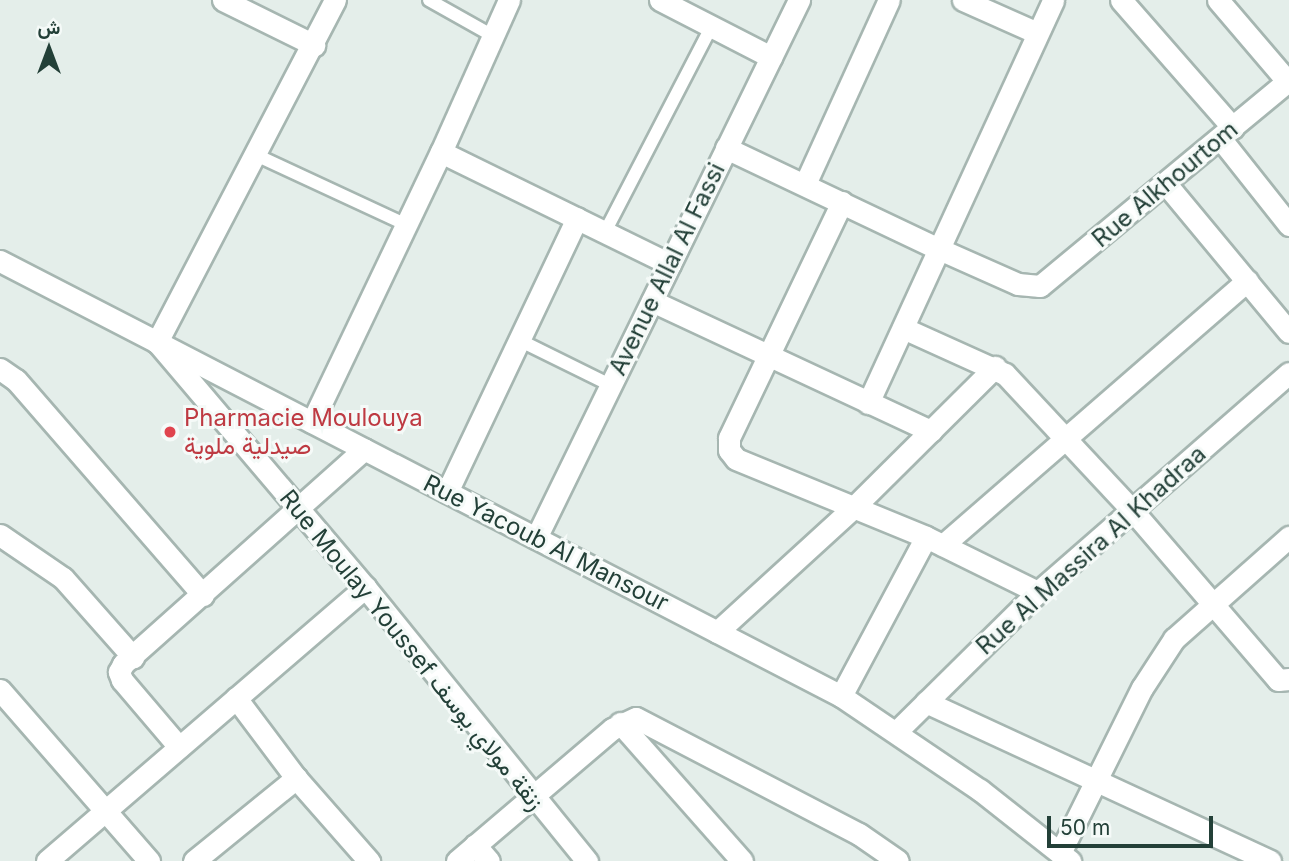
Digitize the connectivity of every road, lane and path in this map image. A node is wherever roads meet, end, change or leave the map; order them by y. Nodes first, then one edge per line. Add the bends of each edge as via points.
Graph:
1 (223, 0) edge
2 (335, 0) edge
3 (429, 0) edge
4 (509, 0) edge
5 (660, 0) edge
6 (799, 0) edge
7 (889, 0) edge
8 (963, 0) edge
9 (1053, 0) edge
10 (1121, 0) edge
11 (1218, 0) edge
12 (712, 26) junction
13 (1037, 33) junction
14 (493, 36) junction
15 (314, 46) junction
16 (771, 57) junction
17 (1289, 81) edge
18 (1227, 133) junction
19 (726, 148) junction
20 (441, 152) junction
21 (256, 155) junction
22 (805, 184) junction
23 (1166, 184) junction
24 (842, 202) junction
25 (577, 218) junction
26 (407, 225) junction
27 (1289, 226) edge
28 (605, 232) junction
29 (939, 250) junction
30 (0, 261) edge
31 (670, 264) junction
32 (1247, 281) junction
33 (652, 301) junction
34 (903, 328) junction
35 (1289, 332) edge
36 (519, 340) junction
37 (157, 342) junction
38 (769, 356) junction
39 (995, 367) junction
40 (0, 369) edge
41 (1289, 373) edge
42 (610, 385) junction
43 (868, 403) junction
44 (312, 422) junction
45 (931, 431) junction
46 (1069, 438) junction
47 (364, 449) junction
48 (447, 492) junction
49 (854, 507) junction
50 (299, 510) junction
51 (1132, 510) junction
52 (0, 535) edge
53 (1289, 537) edge
54 (536, 538) junction
55 (935, 541) junction
56 (365, 587) junction
57 (1038, 592) junction
58 (203, 594) junction
59 (1214, 605) junction
60 (717, 632) junction
61 (133, 657) junction
62 (1289, 679) edge
63 (0, 690) edge
64 (841, 696) junction
65 (236, 698) junction
66 (926, 702) junction
67 (620, 723) junction
68 (897, 731) junction
69 (179, 747) junction
70 (296, 778) junction
71 (1096, 783) junction
72 (531, 796) junction
73 (104, 813) junction
74 (475, 845) junction
75 (1065, 857) edge
76 (47, 861) edge
77 (149, 861) edge
78 (194, 861) edge
79 (369, 861) edge
80 (457, 861) edge
81 (489, 861) edge
82 (587, 861) edge
83 (742, 861) edge
84 (898, 861) edge
85 (1270, 861) edge

1 - 15 street
2 - 15 street
3 - 14 lane
4 - 14 street
5 - 12 street
6 - 16 street, Avenue Allal Al Fassi
7 - 22 street
8 - 13 street
9 - 13 street
10 - 18 street
11 - 17 street
12 - 16 street
12 - 28 lane
13 - 29 street
14 - 20 street
15 - 21 street
16 - 19 street, Avenue Allal Al Fassi
17 - 18 street, Rue Alkhourtom
18 - 23 street, Rue Alkhourtom
18 - 27 street
19 - 22 street
19 - 31 street, Avenue Allal Al Fassi
20 - 25 street
20 - 26 street
21 - 26 lane
21 - 37 street
22 - 24 street
23 - 29 street, Rue Alkhourtom via 1040,286 1018,284
23 - 32 street
24 - 29 street
24 - 38 street
25 - 28 street
25 - 36 street
26 - 44 street
28 - 31 street
29 - 34 street
30 - 37 street, Rue Yacoub Al Mansour
31 - 33 street, Avenue Allal Al Fassi
32 - 35 street
32 - 46 street
33 - 38 street
33 - 42 street, Avenue Allal Al Fassi
34 - 39 street
34 - 43 street
36 - 42 lane
36 - 48 street
37 - 44 street, Rue Yacoub Al Mansour
37 - 50 street, Rue Moulay Youssef زنقة مولاي يوسف
38 - 43 street
38 - 49 street via 729,438 729,450 736,459
39 - 45 street
39 - 46 street
40 - 58 street via 16,380
41 - 51 street, Rue Al Massira Al Khadraa
42 - 54 street, Avenue Allal Al Fassi
43 - 45 street
44 - 47 street, Rue Yacoub Al Mansour
45 - 49 street
46 - 51 street
46 - 55 street
47 - 48 street, Rue Yacoub Al Mansour
47 - 50 street
48 - 54 street, Rue Yacoub Al Mansour
49 - 55 street
49 - 60 street
50 - 56 street, Rue Moulay Youssef زنقة مولاي يوسف
50 - 58 street
51 - 57 street, Rue Al Massira Al Khadraa
51 - 59 street
52 - 61 street via 63,578
53 - 59 street
54 - 60 street, Rue Yacoub Al Mansour
55 - 57 street
55 - 64 street
56 - 65 street
56 - 72 street, Rue Moulay Youssef زنقة مولاي يوسف
57 - 66 street, Rue Al Massira Al Khadraa
58 - 61 street
59 - 62 street via 1278,680
59 - 71 street via 1174,639 1157,664
60 - 64 street, Rue Yacoub Al Mansour
61 - 69 street via 119,672 122,680
63 - 73 street
64 - 68 street, Rue Yacoub Al Mansour
65 - 69 street
65 - 70 street
66 - 68 street, Rue Al Massira Al Khadraa
66 - 71 street
67 - 72 street
67 - 83 street
67 - 84 street via 636,718 646,721 859,834
68 - 75 street, Rue Yacoub Al Mansour
69 - 73 street
70 - 78 street
70 - 79 street
71 - 75 street
71 - 85 street
72 - 74 street
72 - 82 street, Rue Moulay Youssef زنقة مولاي يوسف
73 - 76 street
73 - 77 street
74 - 80 street
74 - 81 street

